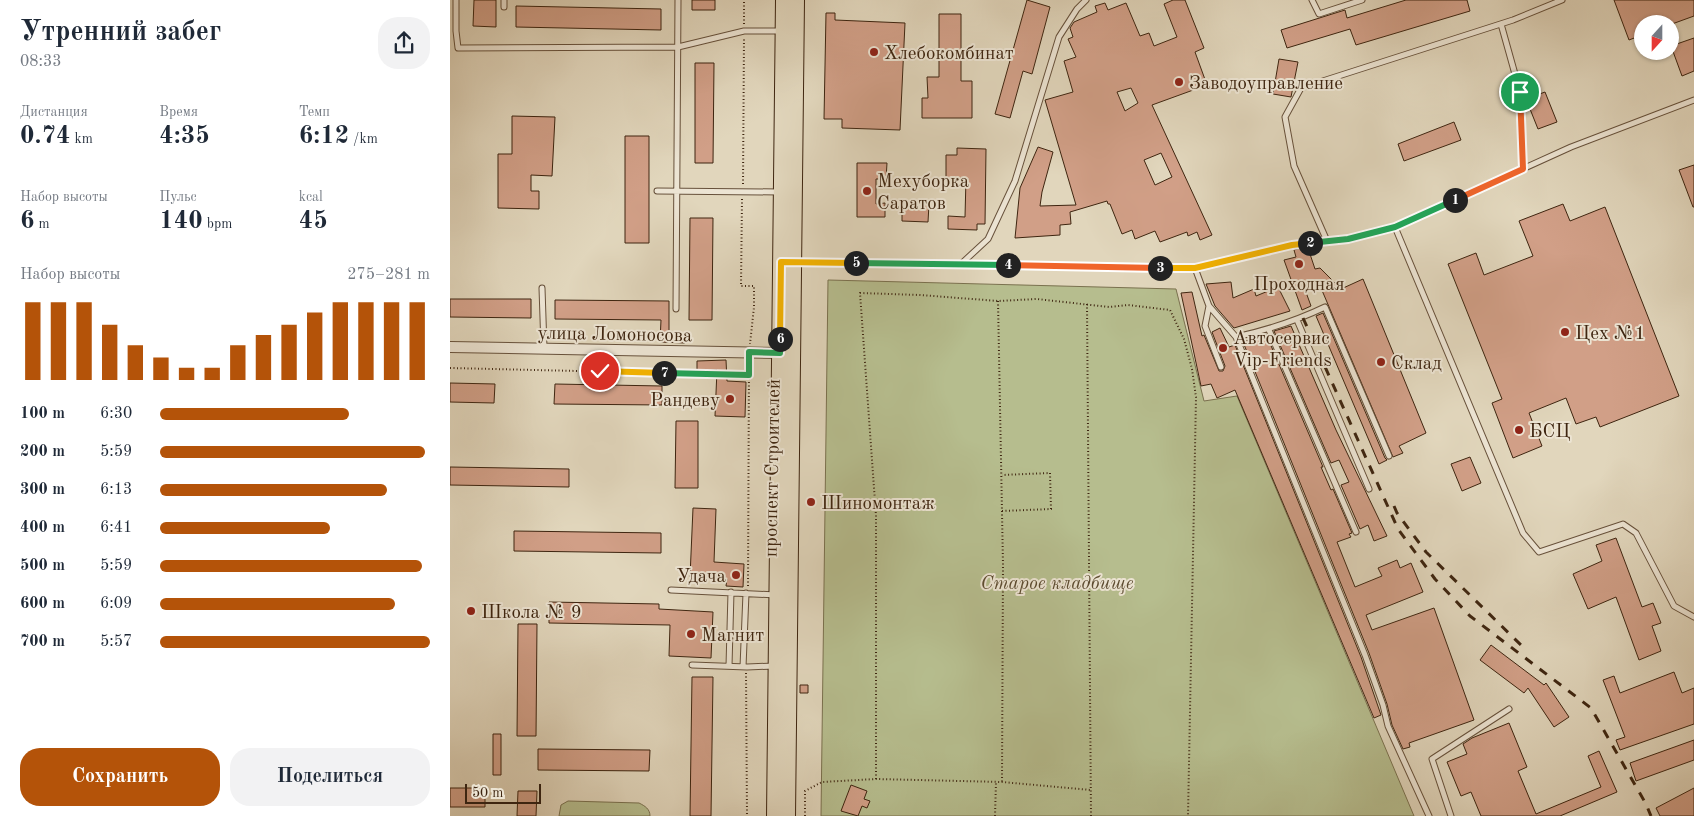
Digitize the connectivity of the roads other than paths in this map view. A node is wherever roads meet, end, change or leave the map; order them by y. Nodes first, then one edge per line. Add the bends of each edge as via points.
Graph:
1 (456, 0) edge
2 (504, 0) edge
3 (678, 0) edge
4 (784, 0) edge
5 (796, 0) edge
6 (1086, 0) edge
7 (1312, 0) edge
8 (1362, 0) edge
9 (1562, 0) edge
10 (504, 7) dead end
11 (1501, 24) junction
12 (784, 31) junction
13 (678, 46) junction
14 (1694, 100) edge
15 (1523, 169) junction
16 (657, 191) dead end
17 (677, 191) junction
18 (782, 192) junction
19 (1395, 227) junction
20 (1326, 241) junction
21 (787, 262) junction
22 (960, 264) junction
23 (1195, 268) junction
24 (542, 288) dead end
25 (1210, 306) junction
26 (676, 309) dead end
27 (1297, 320) junction
28 (1269, 330) junction
29 (1236, 337) junction
30 (450, 347) edge
31 (544, 349) junction
32 (780, 353) junction
33 (1221, 367) dead end
34 (1389, 456) dead end
35 (1368, 489) dead end
36 (1356, 532) dead end
37 (671, 590) dead end
38 (731, 592) junction
39 (747, 593) junction
40 (777, 595) junction
41 (1694, 616) edge
42 (692, 665) dead end
43 (729, 666) junction
44 (776, 666) junction
45 (745, 667) junction
46 (1509, 709) dead end
47 (775, 816) edge
48 (787, 816) edge
49 (1429, 816) edge
50 (1451, 816) edge

1 - 13 lane via 458,48
2 - 10 lane
3 - 13 lane
4 - 12 main road, проспект Строителей
5 - 21 main road, проспект Строителей
6 - 22 lane via 1059,37 1015,181 988,240
7 - 8 lane via 1319,14
9 - 11 lane
11 - 15 lane via 1520,92
11 - 20 lane via 1301,88 1285,117 1294,166
12 - 13 lane via 744,31
12 - 18 main road, проспект Строителей
13 - 17 lane
14 - 15 lane
15 - 19 lane
16 - 17 lane
17 - 18 lane
17 - 26 lane
18 - 21 main road, проспект Строителей
19 - 20 lane
19 - 41 lane via 1523,533 1539,552 1623,524 1636,533 1674,606
20 - 23 lane via 1292,245
21 - 22 lane
21 - 32 main road, проспект Строителей
21 - 48 main road, проспект Строителей
22 - 23 lane
23 - 25 lane
24 - 31 lane
25 - 29 lane
25 - 33 lane via 1204,326
27 - 28 lane
27 - 34 lane via 1325,307
27 - 35 lane
28 - 29 lane
28 - 36 lane
29 - 49 lane via 1365,655 1388,726
30 - 31 street, улица Ломоносова
31 - 32 street, улица Ломоносова
32 - 40 main road, проспект Строителей
37 - 38 lane
38 - 39 lane
38 - 43 lane
39 - 40 lane
39 - 45 lane
40 - 44 main road, проспект Строителей
42 - 43 lane
43 - 45 lane
44 - 45 lane
44 - 47 main road, проспект Строителей
46 - 50 lane via 1432,759

